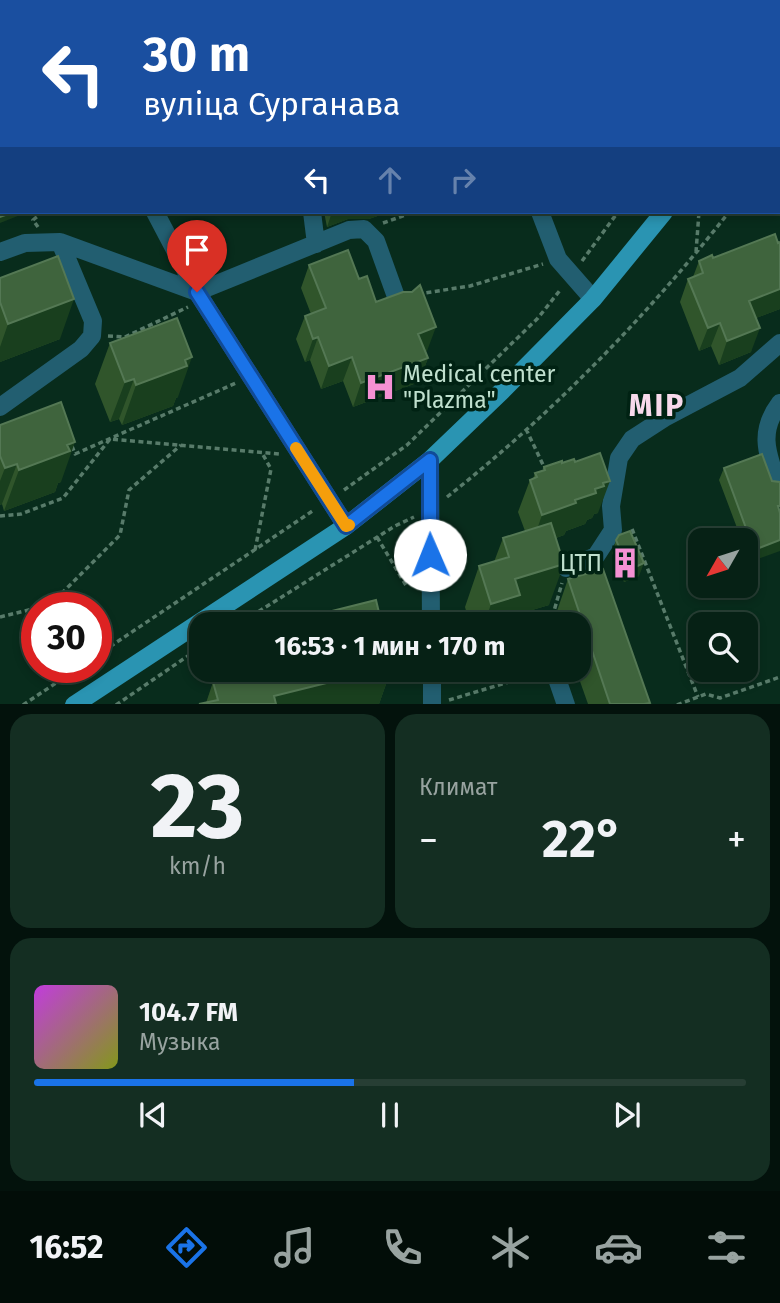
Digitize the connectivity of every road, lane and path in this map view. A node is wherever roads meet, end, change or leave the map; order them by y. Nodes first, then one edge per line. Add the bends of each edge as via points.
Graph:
1 (31, 214) edge
2 (156, 214) edge
3 (312, 214) edge
4 (408, 214) edge
5 (541, 214) edge
6 (617, 214) edge
7 (662, 214) edge
8 (699, 214) edge
9 (727, 214) edge
10 (33, 220) dead end
11 (365, 229) junction
12 (60, 242) junction
13 (316, 244) junction
14 (0, 252) edge
15 (696, 254) junction
16 (558, 260) junction
17 (572, 275) junction
18 (200, 296) junction
19 (593, 299) junction
20 (398, 301) joint
21 (92, 336) junction
22 (780, 343) edge
23 (251, 377) junction
24 (780, 403) edge
25 (0, 407) edge
26 (110, 439) junction
27 (71, 443) edge
28 (181, 445) junction
29 (262, 453) junction
30 (302, 456) junction
31 (430, 460) junction
32 (778, 485) edge
33 (329, 500) junction
34 (430, 511) junction
35 (0, 516) edge
36 (346, 526) junction
37 (377, 537) junction
38 (255, 550) junction
39 (566, 568) dead end
40 (407, 587) dead end
41 (63, 592) edge
42 (556, 604) dead end
43 (21, 612) edge
44 (258, 612) edge
45 (431, 612) edge
46 (554, 612) edge
47 (0, 617) edge
48 (112, 645) edge
49 (189, 655) edge
50 (780, 677) edge
51 (435, 682) edge
52 (509, 682) edge
53 (558, 682) edge
54 (56, 683) edge
55 (439, 703) edge
56 (24, 704) edge
57 (76, 704) edge
58 (117, 704) edge
59 (566, 704) edge
60 (680, 704) edge

1 - 10 path
2 - 18 street
3 - 13 street
4 - 11 path
5 - 16 street
6 - 17 path
7 - 19 main road
8 - 15 path
9 - 15 path
11 - 13 street via 349,230
11 - 20 street via 376,241
12 - 14 street via 26,243
12 - 18 street
12 - 21 street via 93,321
13 - 18 street
15 - 34 path via 581,378
16 - 17 street
16 - 20 path
17 - 19 street
17 - 33 path via 538,318 407,445
18 - 21 path via 125,337
18 - 23 street
19 - 31 main road
21 - 25 street
22 - 39 street via 740,378 632,439 619,458 611,506 613,530 596,556
23 - 26 path
23 - 30 street
24 - 32 street via 765,441
26 - 27 path via 75,454
26 - 28 path
26 - 35 path via 63,498 21,514
28 - 29 path
28 - 41 path via 129,490 120,535
29 - 30 path
29 - 38 path via 271,468
30 - 33 street
31 - 34 street
31 - 36 main road
33 - 36 street
33 - 38 path
34 - 37 path
34 - 45 street
36 - 57 main road
37 - 40 path
37 - 44 path
38 - 48 path
42 - 46 path
43 - 47 path
49 - 58 path
50 - 60 path via 720,698 706,694
51 - 55 street
52 - 55 path
53 - 59 street
54 - 56 path

